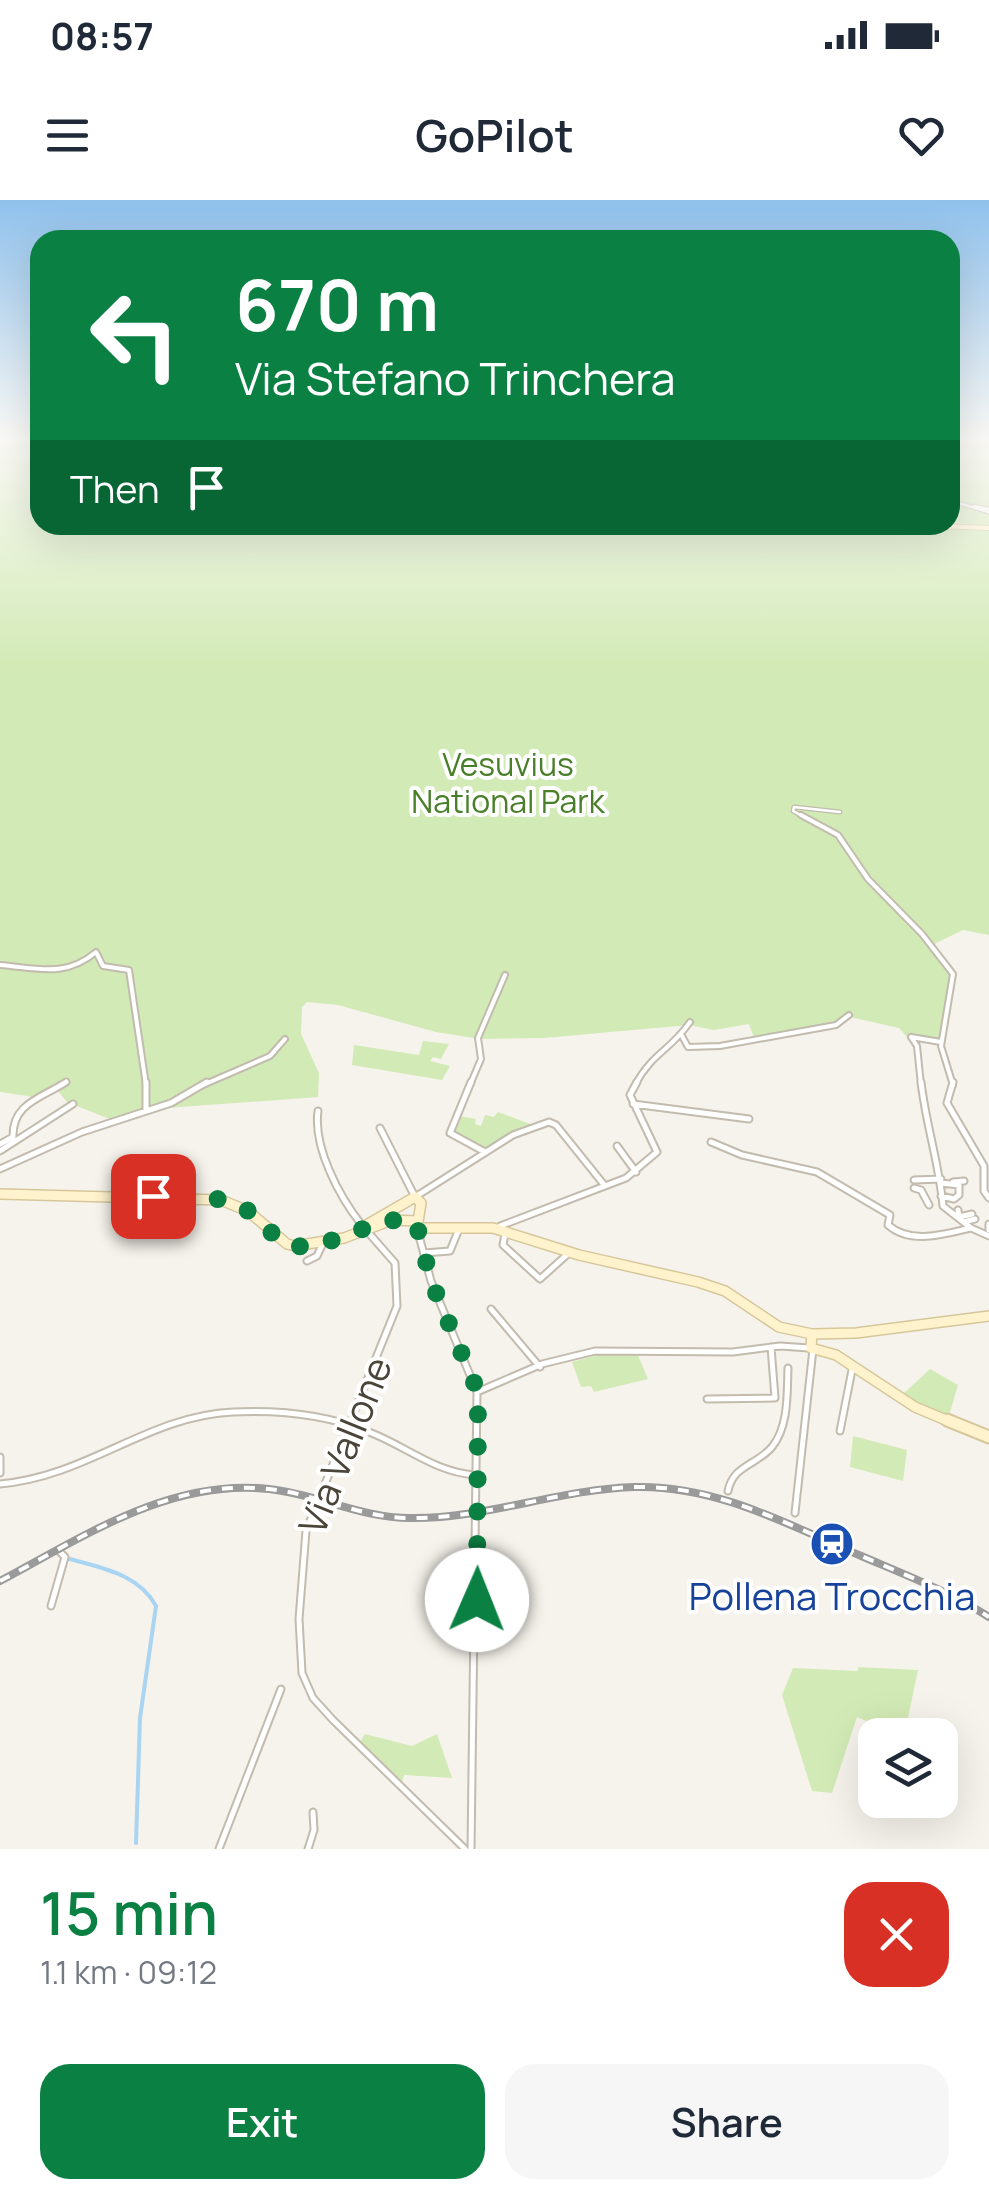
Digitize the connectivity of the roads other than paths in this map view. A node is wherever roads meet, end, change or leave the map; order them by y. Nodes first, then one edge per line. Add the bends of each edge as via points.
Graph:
1 (960, 527) edge
2 (989, 528) edge
3 (840, 812) dead end
4 (0, 965) edge
5 (505, 975) dead end
6 (849, 1015) dead end
7 (690, 1022) dead end
8 (682, 1036) junction
9 (286, 1039) dead end
10 (941, 1042) junction
11 (66, 1082) dead end
12 (73, 1104) dead end
13 (633, 1104) junction
14 (318, 1111) dead end
15 (146, 1112) junction
16 (749, 1119) dead end
17 (380, 1128) dead end
18 (711, 1142) dead end
19 (617, 1146) dead end
20 (0, 1148) edge
21 (485, 1152) junction
22 (0, 1169) edge
23 (636, 1172) junction
24 (941, 1181) junction
25 (605, 1186) junction
26 (0, 1194) edge
27 (941, 1196) junction
28 (416, 1197) junction
29 (989, 1198) edge
30 (929, 1205) dead end
31 (960, 1216) junction
32 (974, 1216) dead end
33 (417, 1225) junction
34 (364, 1228) junction
35 (971, 1228) junction
36 (459, 1229) junction
37 (496, 1230) junction
38 (988, 1231) edge
39 (323, 1243) junction
40 (570, 1252) junction
41 (422, 1253) junction
42 (306, 1260) dead end
43 (491, 1309) dead end
44 (989, 1316) edge
45 (815, 1334) junction
46 (771, 1347) junction
47 (813, 1349) junction
48 (853, 1365) junction
49 (540, 1367) junction
50 (788, 1368) dead end
51 (478, 1392) junction
52 (782, 1395) junction
53 (707, 1399) dead end
54 (350, 1425) junction
55 (840, 1430) dead end
56 (989, 1436) edge
57 (0, 1457) edge
58 (0, 1472) edge
59 (475, 1476) junction
60 (0, 1484) edge
61 (728, 1491) dead end
62 (795, 1513) dead end
63 (60, 1552) dead end
64 (52, 1606) dead end
65 (281, 1689) dead end
66 (313, 1812) dead end
67 (218, 1849) edge
68 (308, 1849) edge
69 (468, 1849) edge

1 - 2 street
3 - 10 street via 801,806 793,811 838,835 868,879 949,966
4 - 15 street via 66,970 96,952 103,966 129,970
5 - 21 street via 450,1133
6 - 8 street via 836,1025 720,1046 688,1047
7 - 8 street
8 - 13 street via 644,1066 630,1095
9 - 15 street via 270,1056
10 - 24 street via 911,1036
10 - 29 street via 954,1080 947,1103 984,1166
11 - 20 street via 23,1104 13,1137
12 - 20 street
13 - 16 street
13 - 23 street via 658,1150
14 - 34 street via 316,1126 343,1201
15 - 22 street
17 - 28 street
18 - 35 street via 817,1172 890,1215 895,1233
19 - 23 street
21 - 25 street via 549,1122
21 - 28 street
23 - 25 street
24 - 27 street
24 - 27 street via 959,1183 957,1198
24 - 30 street via 914,1184
25 - 37 street
26 - 39 street via 221,1200 248,1210 288,1244
27 - 31 street via 943,1206
28 - 33 street
28 - 34 street
31 - 32 street
31 - 35 street
33 - 34 street via 399,1219
33 - 36 street
33 - 41 street
34 - 39 street
34 - 54 street, Via Vallone via 391,1254 400,1278 395,1315
35 - 38 street
36 - 37 street
36 - 41 street via 448,1252
37 - 40 street
37 - 40 street via 540,1279
39 - 42 street via 318,1256
40 - 45 street via 712,1286 773,1324
41 - 51 street
43 - 49 street
44 - 45 street
45 - 47 street
46 - 47 street
46 - 49 street via 698,1353 609,1349
46 - 52 street
47 - 48 street
47 - 62 street
48 - 55 street
48 - 56 street via 915,1407
49 - 51 street
50 - 52 street
51 - 59 street
52 - 53 street
52 - 61 street via 774,1445 736,1470
54 - 59 street via 447,1474
54 - 60 street via 204,1414 171,1421 50,1478
54 - 69 street, Via Vallone via 306,1531 298,1619 302,1673 333,1720
57 - 58 street
59 - 69 street
63 - 64 street
65 - 67 street
66 - 68 street

